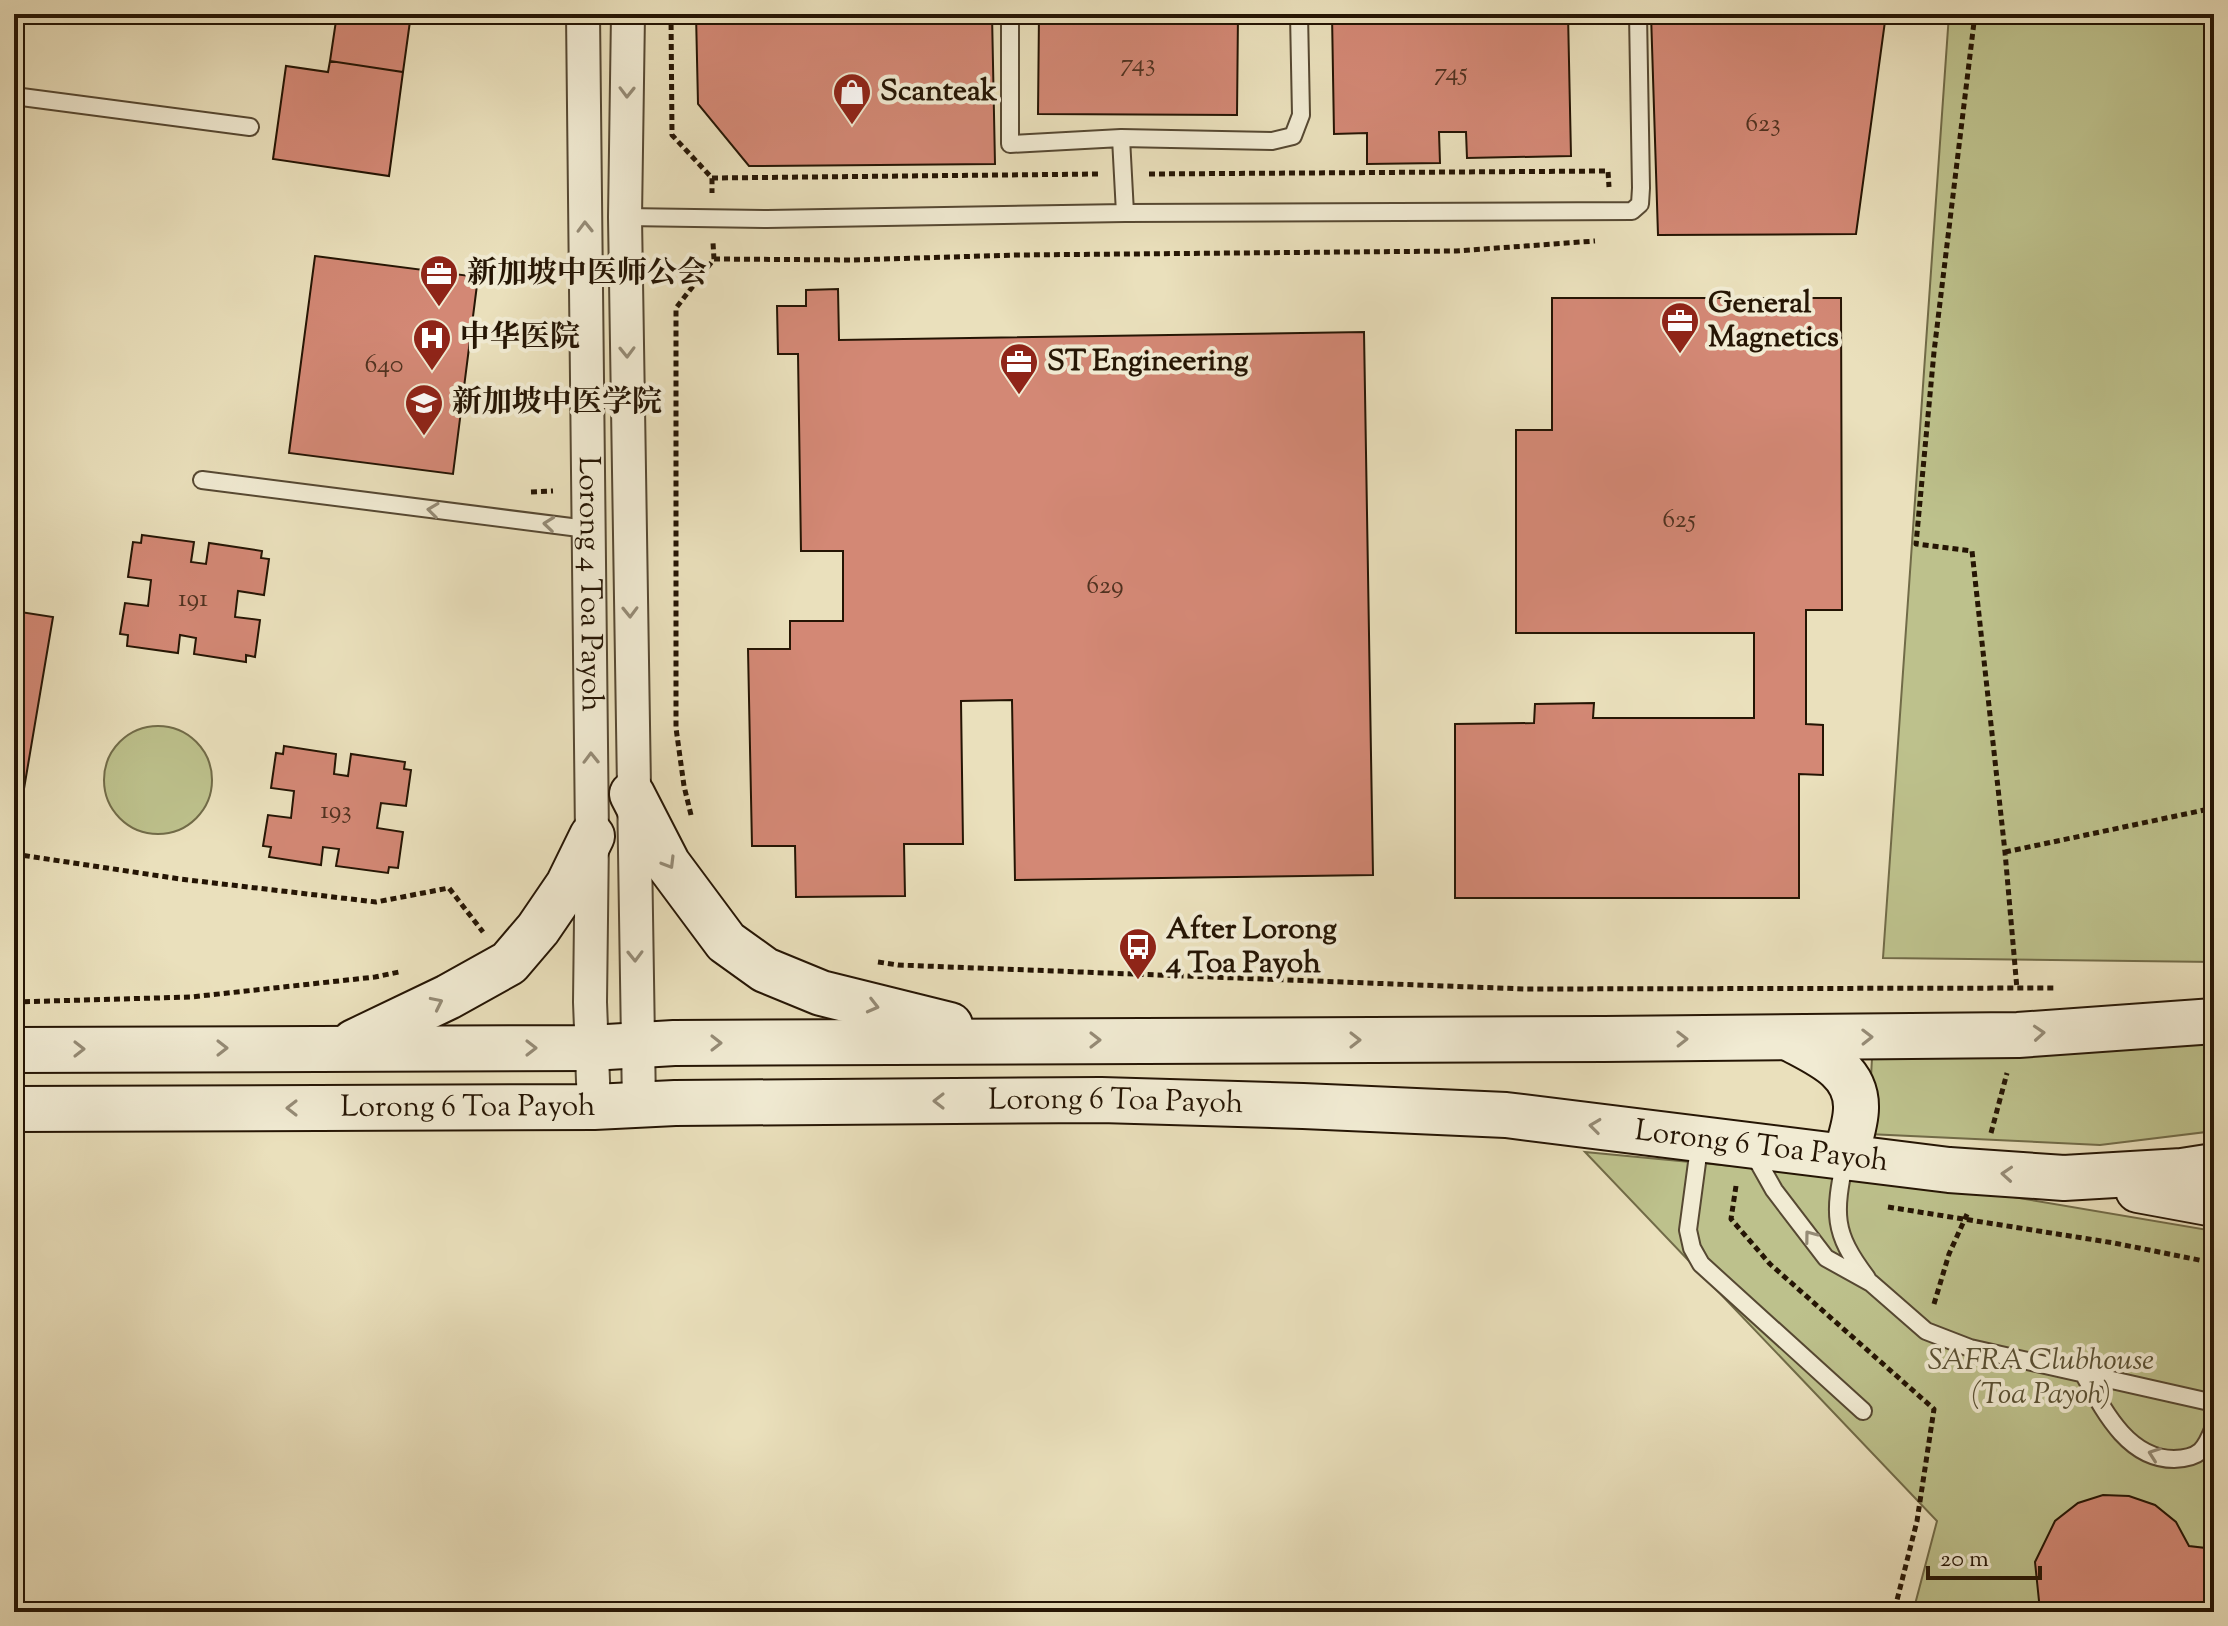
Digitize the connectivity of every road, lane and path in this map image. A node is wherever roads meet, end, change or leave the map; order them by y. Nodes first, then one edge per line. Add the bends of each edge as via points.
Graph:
1 (583, 14) edge
2 (628, 14) edge
3 (671, 14) edge
4 (1010, 14) edge
5 (1299, 14) edge
6 (1638, 14) edge
7 (1975, 14) edge
8 (18, 96) edge
9 (250, 127) dead end
10 (1121, 138) junction
11 (1123, 174) junction
12 (1610, 211) junction
13 (1125, 213) junction
14 (625, 217) junction
15 (202, 480) dead end
16 (587, 529) junction
17 (632, 794) junction
18 (2214, 808) edge
19 (694, 825) dead end
20 (592, 836) junction
21 (2005, 852) junction
22 (14, 854) edge
23 (22, 855) junction
24 (14, 909) edge
25 (866, 960) dead end
26 (509, 963) junction
27 (403, 971) dead end
28 (2017, 988) junction
29 (2063, 988) dead end
30 (14, 1002) edge
31 (2214, 1021) edge
32 (2018, 1035) junction
33 (1789, 1038) junction
34 (1017, 1040) junction
35 (638, 1045) junction
36 (341, 1048) junction
37 (591, 1048) junction
38 (14, 1050) edge
39 (639, 1105) junction
40 (594, 1107) junction
41 (14, 1109) edge
42 (1701, 1138) junction
43 (1749, 1146) junction
44 (2214, 1166) edge
45 (1980, 1172) junction
46 (2064, 1178) junction
47 (1841, 1179) junction
48 (1695, 1183) junction
49 (1774, 1190) junction
50 (2214, 1204) edge
51 (1966, 1219) junction
52 (2214, 1263) edge
53 (1942, 1276) dead end
54 (1871, 1283) junction
55 (2083, 1373) junction
56 (2214, 1403) edge
57 (1863, 1411) dead end
58 (2214, 1427) edge

16 -> 1 street, Lorong 4 Toa Payoh
2 -> 14 street, Lorong 4 Toa Payoh
3 - 11 path via 672,135 712,178
4 - 10 lane via 1010,144
5 - 10 lane via 1301,115 1293,136 1272,141
6 - 12 lane via 1640,204 1632,211
7 - 21 path via 1916,544 1972,551
8 - 9 lane
10 - 11 lane
11 - 12 path via 1608,171
11 - 13 lane
12 - 13 lane
12 - 19 path via 1611,240 1456,251 714,259 676,308 676,728
13 - 14 lane
14 -> 17 street, Lorong 4 Toa Payoh
16 -> 15 lane
20 -> 16 street, Lorong 4 Toa Payoh
17 -> 34 main road via 668,864 695,902 726,942 765,970 821,993
17 -> 35 street, Lorong 4 Toa Payoh
18 - 21 path
20 - 26 main road via 568,885
20 - 37 street, Lorong 4 Toa Payoh
21 - 28 path
22 - 23 path
23 - 24 path
23 - 26 path via 376,902 449,888
25 - 28 path via 1524,989
36 -> 26 main road
27 - 30 path via 191,997
28 - 29 path
32 -> 31 main road, Lorong 6 Toa Payoh
33 -> 32 main road, Lorong 6 Toa Payoh
32 - 45 path
34 -> 33 main road, Lorong 6 Toa Payoh
33 - 47 main road via 1833,1062 1852,1083 1856,1108
35 -> 34 main road, Lorong 6 Toa Payoh
35 - 37 main road, Lorong 6 Toa Payoh
35 - 39 street, Lorong 4 Toa Payoh
36 -> 37 main road, Lorong 6 Toa Payoh
38 -> 36 main road, Lorong 6 Toa Payoh
37 - 40 street, Lorong 4 Toa Payoh
39 - 40 main road, Lorong 6 Toa Payoh
42 -> 39 main road, Lorong 6 Toa Payoh via 1506,1115 1241,1104 1085,1100
40 -> 41 main road, Lorong 6 Toa Payoh
42 - 43 main road, Lorong 6 Toa Payoh
42 - 48 lane
43 - 47 main road, Lorong 6 Toa Payoh
43 - 49 lane
44 - 46 main road, Lorong 6 Toa Payoh
46 -> 45 main road, Lorong 6 Toa Payoh
45 - 47 main road, Lorong 6 Toa Payoh
45 - 51 path
46 - 50 main road
47 - 51 path
47 - 54 lane via 1841,1238
48 - 49 path
48 - 57 lane via 1688,1230 1701,1264
54 -> 49 lane via 1826,1258
51 - 52 path
51 - 53 path
54 - 55 lane via 1926,1331 1970,1348
55 - 56 lane
58 -> 55 lane via 2206,1447 2191,1459 2157,1459 2130,1442 2104,1412

